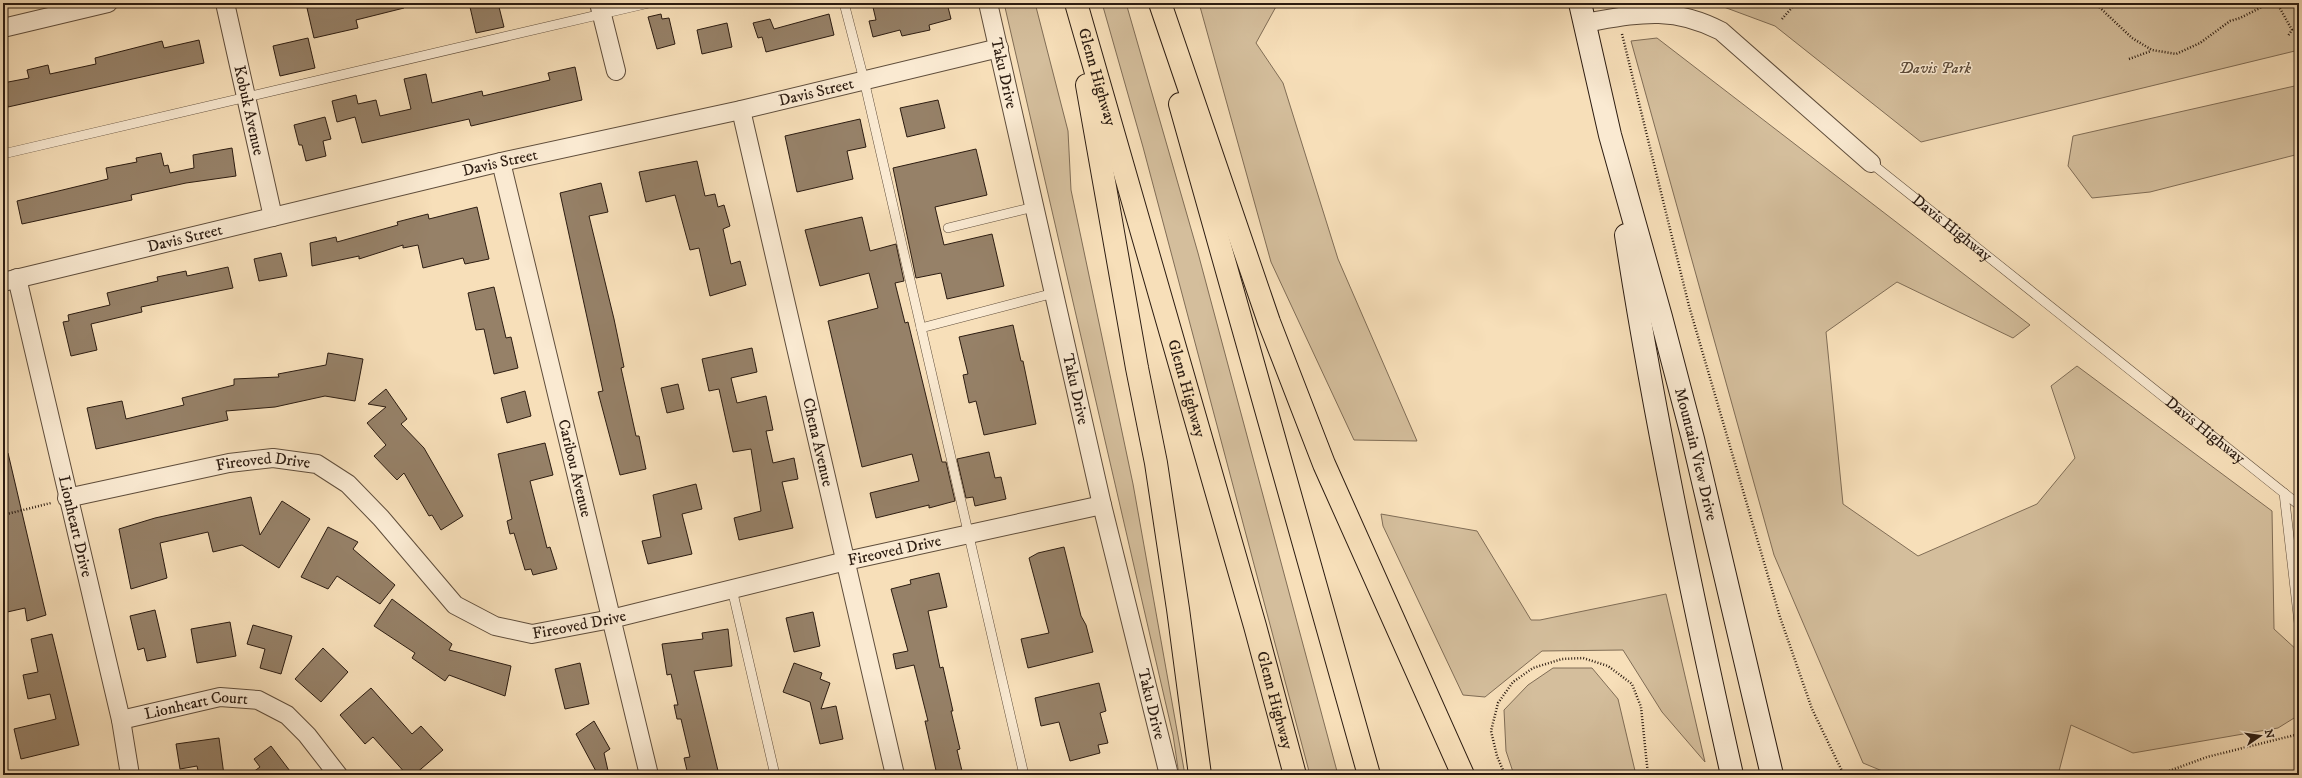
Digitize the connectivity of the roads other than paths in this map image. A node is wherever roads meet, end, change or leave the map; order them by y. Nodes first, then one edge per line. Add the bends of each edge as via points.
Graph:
1 (108, 3) edge
2 (225, 3) edge
3 (649, 3) edge
4 (844, 3) edge
5 (988, 3) edge
6 (1075, 3) edge
7 (1152, 3) edge
8 (1160, 3) edge
9 (600, 9) edge
10 (1582, 13) edge
11 (3, 28) edge
12 (999, 48) junction
13 (616, 71) dead end
14 (864, 80) junction
15 (246, 98) junction
16 (741, 110) junction
17 (1610, 135) junction
18 (3, 154) edge
19 (501, 162) junction
20 (1871, 163) joint
21 (1034, 207) junction
22 (273, 217) junction
23 (948, 228) dead end
24 (10, 280) edge
25 (1054, 293) junction
26 (921, 328) junction
27 (2284, 493) junction
28 (62, 500) junction
29 (1102, 505) junction
30 (2299, 505) edge
31 (969, 534) junction
32 (846, 561) junction
33 (732, 589) junction
34 (611, 619) junction
35 (2299, 623) edge
36 (120, 720) junction
37 (1368, 774) edge
38 (130, 775) edge
39 (338, 775) edge
40 (649, 775) edge
41 (775, 775) edge
42 (894, 775) edge
43 (1024, 775) edge
44 (1169, 775) edge
45 (1200, 775) edge
46 (1295, 775) edge
47 (1463, 775) edge
48 (1732, 775) edge
49 (1772, 775) edge

1 - 11 street
2 - 15 street, Kobuk Avenue
3 - 9 lane
4 - 14 lane
5 - 12 street, Taku Drive
6 - 45 highway via 1099,158 1156,463
6 - 46 highway, Glenn Highway via 1251,611
7 - 37 highway
8 - 47 highway via 1270,322 1324,464
9 - 13 street
9 - 15 lane
10 - 17 street, Mountain View Drive
10 - 20 street, Davis Highway via 1618,17 1663,13 1685,15 1721,31
12 - 14 street, Davis Street
12 - 21 street, Taku Drive
14 - 16 street, Davis Street
14 - 26 lane
15 - 18 lane
15 - 22 street, Kobuk Avenue
16 - 19 street, Davis Street
16 - 32 street, Chena Avenue
17 - 48 street, Mountain View Drive via 1639,318 1680,540
17 - 49 street, Mountain View Drive via 1691,431
19 - 22 street, Davis Street
19 - 34 street, Caribou Avenue
20 - 27 lane, Davis Highway
21 - 23 lane
21 - 25 street, Taku Drive
22 - 24 street, Davis Street
24 - 28 street, Lionheart Drive
25 - 26 lane
25 - 29 street, Taku Drive
26 - 31 lane
27 - 30 lane, Davis Highway
27 - 35 lane
28 - 34 street, Fireoved Drive via 229,463 273,458 317,464 348,484 381,518 455,605 495,626 532,634
28 - 36 street, Lionheart Drive
29 - 31 street, Fireoved Drive
29 - 44 street, Taku Drive
31 - 32 street, Fireoved Drive
31 - 43 lane
32 - 33 street, Fireoved Drive
32 - 42 street, Chena Avenue
33 - 34 street, Fireoved Drive
33 - 41 lane
34 - 40 street, Caribou Avenue
36 - 38 street, Lionheart Drive
36 - 39 street, Lionheart Court via 220,697 258,700 287,715

